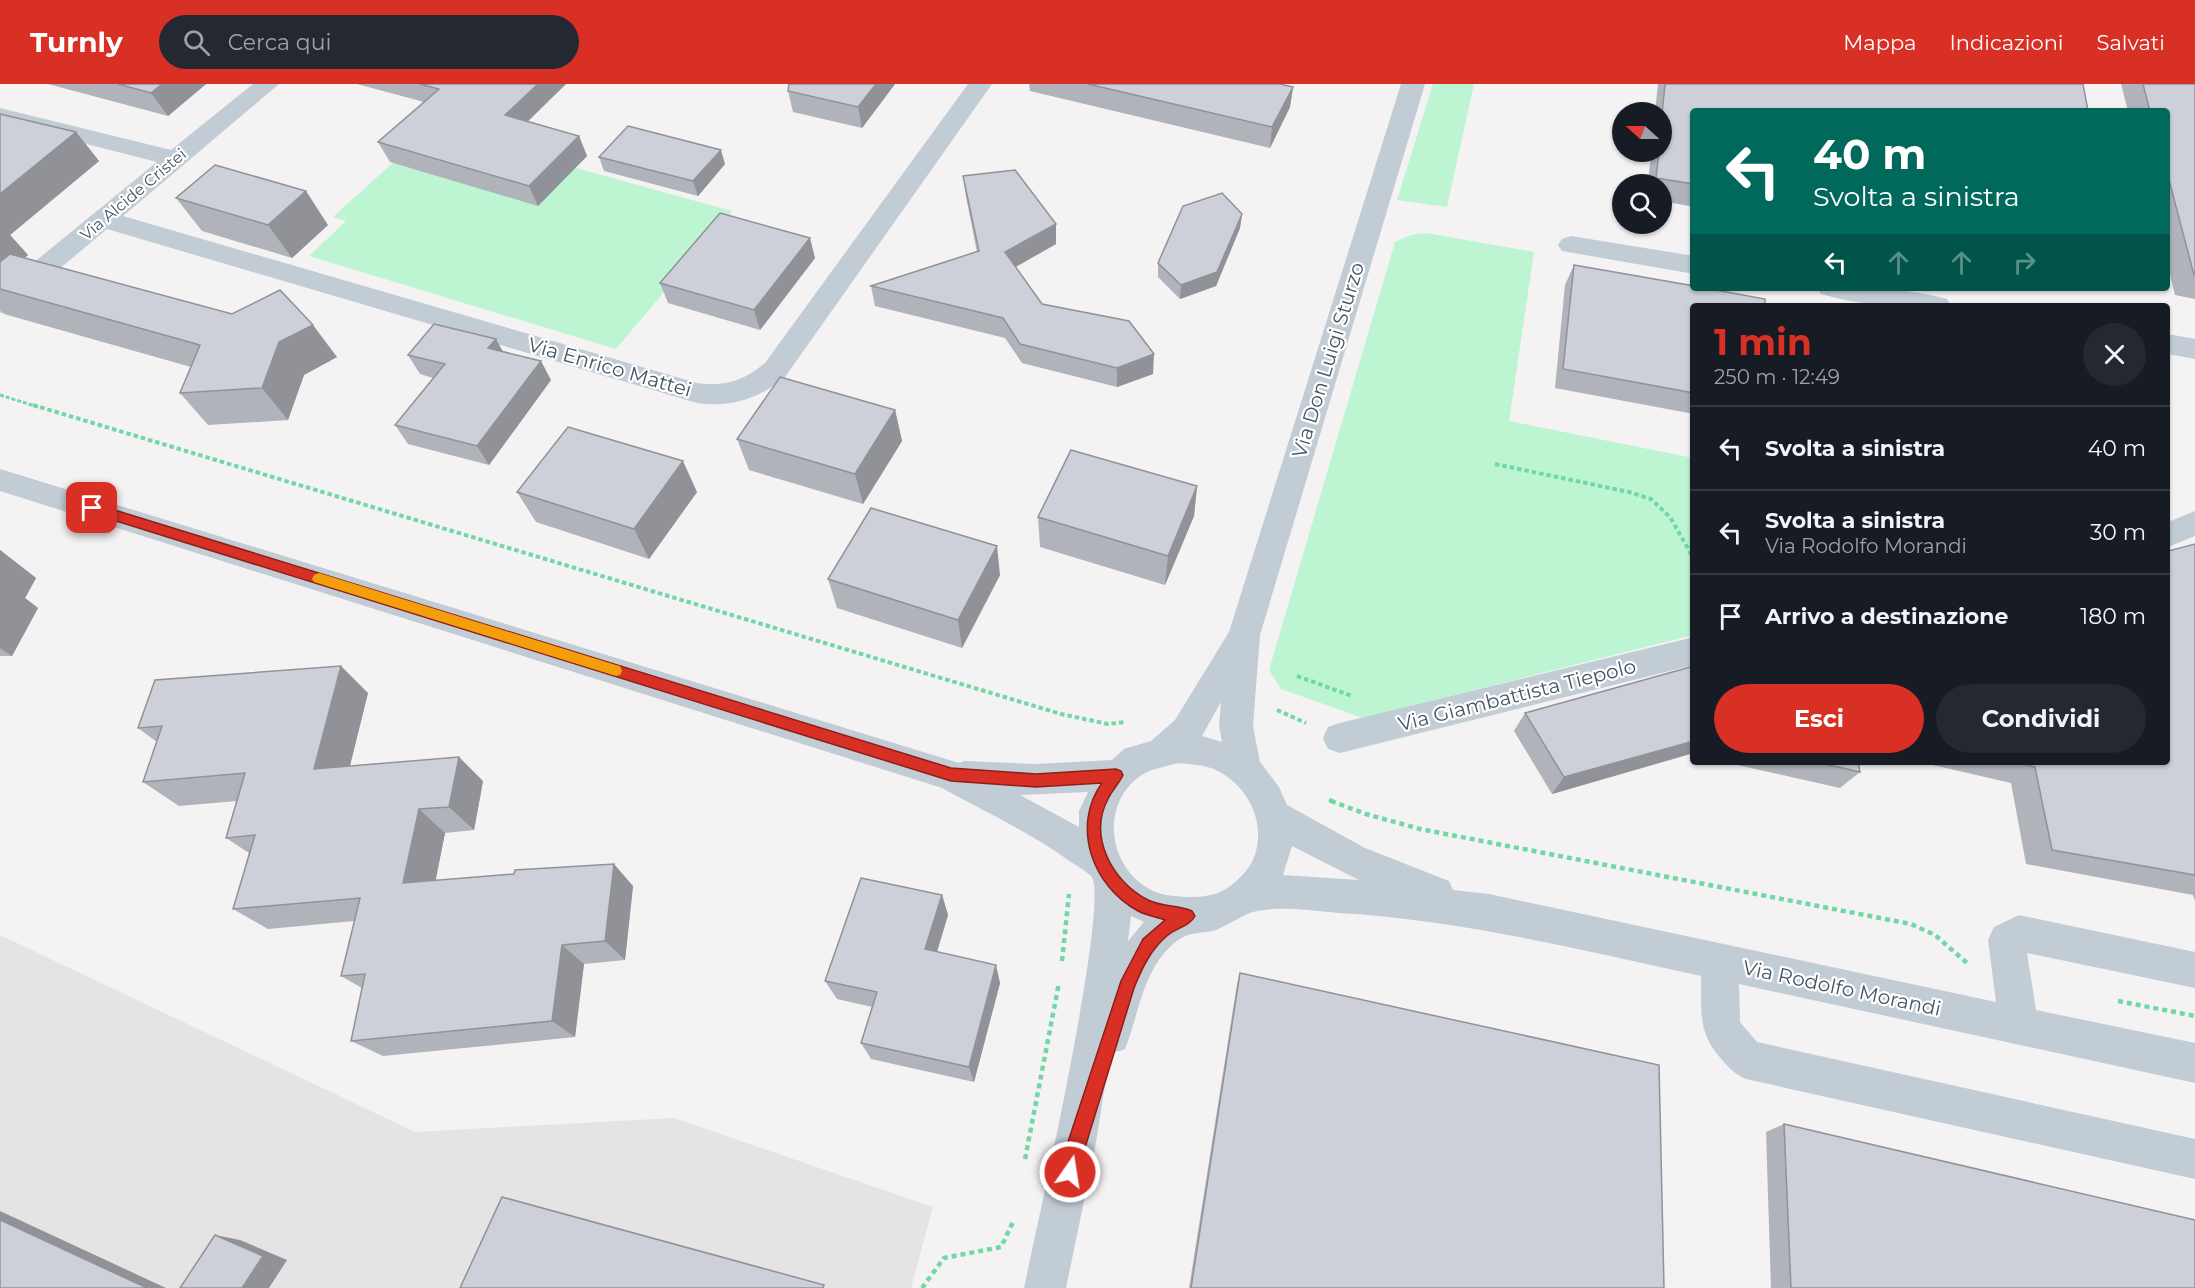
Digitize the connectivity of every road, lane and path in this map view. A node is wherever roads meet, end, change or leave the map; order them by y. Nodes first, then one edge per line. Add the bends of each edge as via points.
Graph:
1 (267, 84) edge
2 (1413, 84) edge
3 (970, 87) edge
4 (0, 115) edge
5 (175, 159) junction
6 (103, 219) junction
7 (1570, 245) dead end
8 (1690, 264) edge
9 (1848, 291) edge
10 (1920, 303) edge
11 (0, 304) edge
12 (2170, 344) edge
13 (2195, 349) edge
14 (0, 395) edge
15 (1495, 464) dead end
16 (0, 480) edge
17 (1690, 552) edge
18 (1244, 635) junction
19 (1690, 652) edge
20 (1133, 721) dead end
21 (1340, 738) dead end
22 (1164, 750) junction
23 (1244, 769) junction
24 (951, 775) junction
25 (1116, 775) junction
26 (1320, 796) dead end
27 (1274, 816) junction
28 (1107, 872) junction
29 (1069, 888) dead end
30 (1248, 895) junction
31 (1489, 912) junction
32 (1187, 916) junction
33 (1720, 962) junction
34 (1061, 970) dead end
35 (2195, 970) edge
36 (2013, 979) junction
37 (1059, 981) dead end
38 (2115, 1000) dead end
39 (2195, 1016) edge
40 (2019, 1026) junction
41 (2195, 1063) edge
42 (1075, 1148) junction
43 (2195, 1159) edge
44 (1024, 1163) dead end
45 (1014, 1220) dead end
46 (922, 1288) edge
47 (1045, 1288) edge

1 - 5 street, Via Alcide Cristei
2 - 18 street, Via Don Luigi Sturzo
3 - 6 street, Via Enrico Mattei via 775,369 759,384 717,397
4 - 5 street
5 - 6 street, Via Alcide Cristei
6 - 11 street, Via Alcide Cristei
7 - 8 street
9 - 10 street
12 - 13 street
14 - 20 path via 1061,714 1108,724
15 - 17 path via 1651,499 1670,517
16 - 24 street
18 - 22 street, Via Don Luigi Sturzo via 1187,730
18 - 23 street, Via Don Luigi Sturzo via 1236,726
19 - 21 street, Via Giambattista Tiepolo
22 - 23 street via 1207,751
22 - 25 street via 1138,759
23 - 27 street via 1263,789
24 - 25 street via 1036,780
24 - 28 street via 1063,836
25 - 28 street via 1102,795 1094,830 1096,847
26 - 36 path via 1420,829 1911,924 1935,934 1982,973
27 - 30 street via 1273,859 1268,872
27 - 31 street, Via Rodolfo Morandi via 1366,867
28 - 32 street via 1142,905
28 - 42 street via 1113,923
29 - 34 path
30 - 31 street, Via Rodolfo Morandi via 1276,892 1362,897
30 - 32 street via 1221,910
31 - 33 street, Via Rodolfo Morandi
32 - 42 street via 1163,929 1137,962
33 - 40 street, Via Rodolfo Morandi
33 - 43 street via 1721,1029 1746,1059
35 - 36 street via 2019,933 2007,940
36 - 40 street
37 - 44 path
38 - 39 path
40 - 41 street, Via Rodolfo Morandi
42 - 47 street
45 - 46 path via 1001,1247 944,1258

